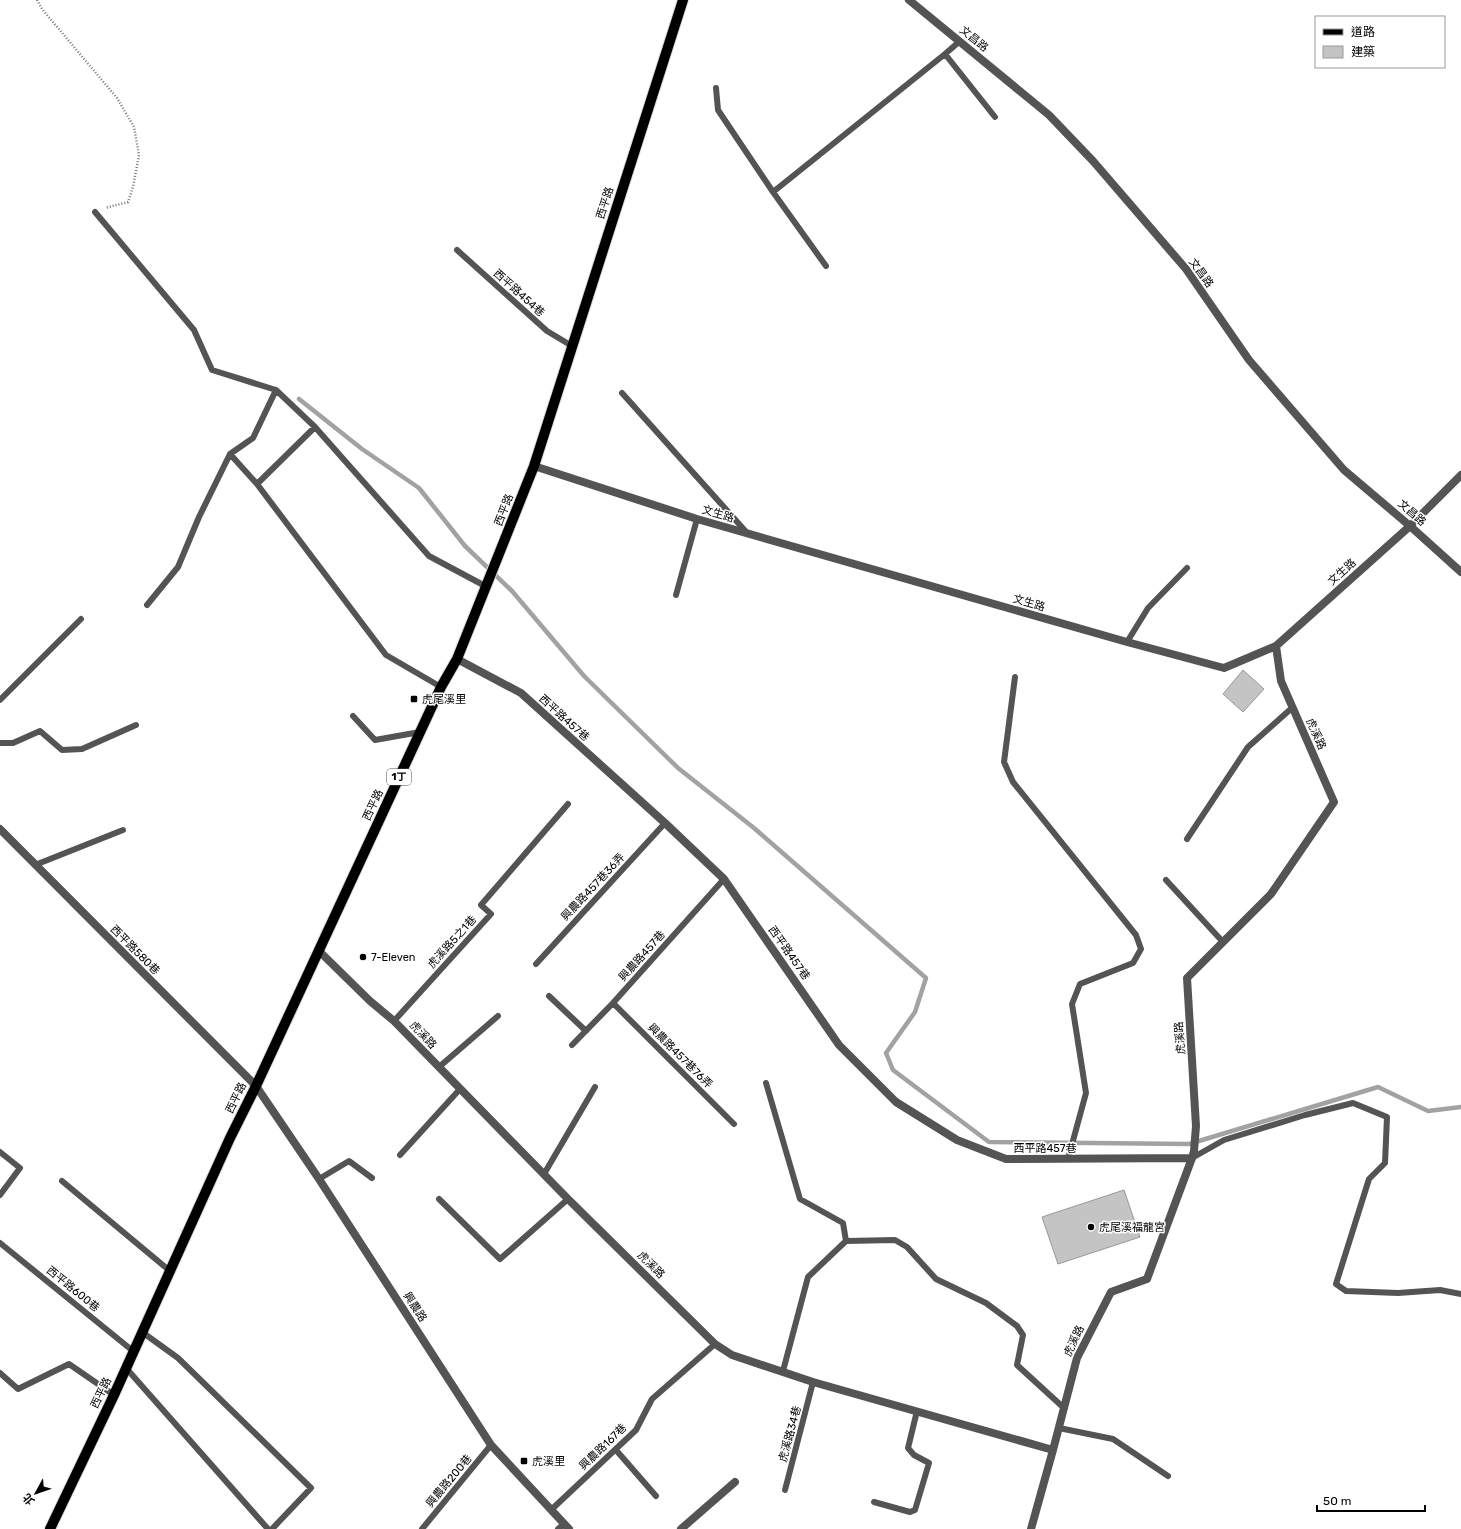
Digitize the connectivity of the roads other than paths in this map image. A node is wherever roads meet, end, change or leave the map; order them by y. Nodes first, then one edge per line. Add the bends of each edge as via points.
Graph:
1 (683, 0) edge
2 (908, 0) edge
3 (960, 42) junction
4 (945, 54) junction
5 (716, 88) dead end
6 (995, 117) dead end
7 (773, 192) junction
8 (95, 212) road end
9 (456, 250) dead end
10 (826, 266) dead end
11 (572, 346) junction
12 (276, 390) junction
13 (622, 393) dead end
14 (315, 427) junction
15 (230, 454) junction
16 (534, 466) junction
17 (1461, 475) edge
18 (257, 484) junction
19 (697, 519) junction
20 (1410, 526) junction
21 (748, 534) junction
22 (1187, 568) dead end
23 (1461, 572) edge
24 (487, 587) junction
25 (676, 595) dead end
26 (147, 605) dead end
27 (81, 619) dead end
28 (1127, 642) junction
29 (1276, 646) junction
30 (457, 659) junction
31 (1015, 676) dead end
32 (441, 687) junction
33 (0, 700) edge
34 (1292, 707) junction
35 (353, 716) dead end
36 (136, 725) dead end
37 (420, 732) junction
38 (0, 743) edge
39 (568, 804) dead end
40 (665, 823) junction
41 (0, 829) edge
42 (123, 830) dead end
43 (1187, 839) dead end
44 (35, 865) junction
45 (724, 879) junction
46 (1166, 880) dead end
47 (1223, 942) junction
48 (319, 951) junction
49 (536, 964) dead end
50 (550, 996) dead end
51 (613, 1003) junction
52 (498, 1016) dead end
53 (394, 1021) junction
54 (586, 1031) junction
55 (572, 1045) dead end
56 (439, 1067) junction
57 (766, 1083) dead end
58 (256, 1086) junction
59 (595, 1087) dead end
60 (460, 1089) junction
61 (734, 1124) dead end
62 (0, 1152) edge
63 (1193, 1154) junction
64 (400, 1155) dead end
65 (1068, 1159) junction
66 (544, 1174) junction
67 (372, 1178) dead end
68 (319, 1179) junction
69 (62, 1181) dead end
70 (0, 1195) edge
71 (439, 1199) dead end
72 (568, 1199) junction
73 (846, 1241) junction
74 (0, 1243) edge
75 (170, 1271) junction
76 (1461, 1294) edge
77 (142, 1332) junction
78 (715, 1344) junction
79 (133, 1351) junction
80 (126, 1368) junction
81 (783, 1371) junction
82 (0, 1374) edge
83 (813, 1382) junction
84 (114, 1395) junction
85 (1064, 1408) junction
86 (917, 1412) junction
87 (1059, 1428) junction
88 (491, 1445) junction
89 (616, 1450) junction
90 (1053, 1450) junction
91 (1168, 1476) dead end
92 (736, 1482) dead end
93 (785, 1490) dead end
94 (656, 1496) dead end
95 (874, 1502) dead end
96 (551, 1510) junction
97 (564, 1527) edge
98 (50, 1529) edge
99 (268, 1529) edge
100 (272, 1529) edge
101 (422, 1529) edge
102 (681, 1529) edge
103 (1030, 1529) edge

1 - 11 main road, 西平路 / 1丁
2 - 3 street, 文昌路
3 - 4 lane
3 - 20 street, 文昌路 via 1049,115 1093,162 1186,269 1249,360 1344,470
4 - 6 lane
4 - 7 lane
5 - 7 lane via 718,110
7 - 10 lane
8 - 12 lane via 194,330 212,370
9 - 11 lane, 西平路454巷 via 547,331
11 - 16 main road, 西平路 / 1丁
12 - 14 lane
12 - 15 lane via 253,438
13 - 21 lane
14 - 18 lane
14 - 24 lane via 429,556
15 - 18 lane
15 - 26 lane via 178,567
16 - 19 street, 文生路
16 - 24 main road, 西平路 / 1丁
17 - 20 street, 文生路
18 - 32 lane via 386,655
19 - 21 street, 文生路
19 - 25 lane
20 - 23 street, 文昌路
20 - 29 street, 文生路
21 - 28 street, 文生路
22 - 28 lane via 1148,608
24 - 30 main road, 西平路 / 1丁
27 - 33 lane
28 - 29 street, 文生路 via 1224,668
29 - 34 street, 虎溪路 via 1281,681
30 - 32 main road, 西平路 / 1丁
30 - 40 street, 西平路457巷 via 521,693
31 - 65 lane via 1004,762 1006,768 1013,782 1136,935 1140,949 1133,964 1080,984 1072,1004 1086,1093
32 - 37 main road, 西平路 / 1丁
34 - 43 lane via 1248,747
34 - 47 street, 虎溪路 via 1334,802 1271,894
35 - 37 lane via 375,740
36 - 38 lane via 82,749 62,750 40,732 13,743
37 - 48 main road, 西平路 / 1丁
39 - 53 lane, 虎溪路5之1巷 via 481,905 491,914
40 - 45 street, 西平路457巷
40 - 49 lane, 興農路457巷36弄
41 - 44 street, 西平路580巷
42 - 44 lane
44 - 58 street, 西平路580巷
45 - 51 lane, 興農路457巷
45 - 65 street, 西平路457巷 via 839,1045 896,1102 957,1140 1006,1159
46 - 47 lane
47 - 63 street, 虎溪路 via 1187,978 1196,1126
48 - 53 street, 虎溪路
48 - 58 main road, 西平路 / 1丁
50 - 54 lane
51 - 54 lane, 興農路457巷
51 - 61 lane, 興農路457巷76弄
52 - 56 lane
53 - 56 street, 虎溪路
54 - 55 lane, 興農路457巷
56 - 60 street, 虎溪路
57 - 73 lane via 800,1199 843,1223
58 - 68 street, 興農路
58 - 75 main road, 西平路 / 1丁
59 - 66 lane
60 - 64 lane
60 - 66 street, 虎溪路
62 - 70 lane via 20,1168
63 - 65 street, 西平路457巷 via 1172,1158
63 - 76 lane via 1224,1140 1353,1103 1387,1117 1385,1163 1369,1179 1336,1284 1346,1291 1398,1293 1440,1290
63 - 85 street, 虎溪路 via 1147,1279 1110,1292 1077,1358
66 - 72 street, 虎溪路
67 - 68 lane via 349,1160
68 - 88 street, 興農路
69 - 75 lane
71 - 72 lane via 500,1259
72 - 78 street, 虎溪路
73 - 81 lane via 808,1277
73 - 85 lane via 895,1240 907,1247 936,1279 986,1303 1017,1326 1023,1335 1017,1365
74 - 79 lane, 西平路600巷
75 - 77 main road, 西平路 / 1丁
77 - 79 main road, 西平路 / 1丁
77 - 100 lane via 178,1358 311,1488
78 - 81 street, 虎溪路 via 732,1355
78 - 89 lane, 興農路167巷 via 652,1400 636,1430
79 - 80 main road, 西平路 / 1丁
80 - 84 main road, 西平路 / 1丁
80 - 99 lane
81 - 83 street, 虎溪路
82 - 84 lane via 18,1389 69,1364
83 - 86 street, 虎溪路
83 - 93 lane, 虎溪路34巷
84 - 98 main road, 西平路 / 1丁
85 - 87 street, 虎溪路
86 - 90 street, 虎溪路
86 - 95 lane via 908,1448 914,1455 929,1463 915,1510 910,1512
87 - 90 street, 虎溪路
87 - 91 lane via 1113,1439
88 - 96 street, 興農路
88 - 101 lane, 興農路200巷
89 - 94 lane
89 - 96 lane, 興農路167巷
90 - 103 street, 虎溪路
92 - 102 street
96 - 97 street, 興農路

